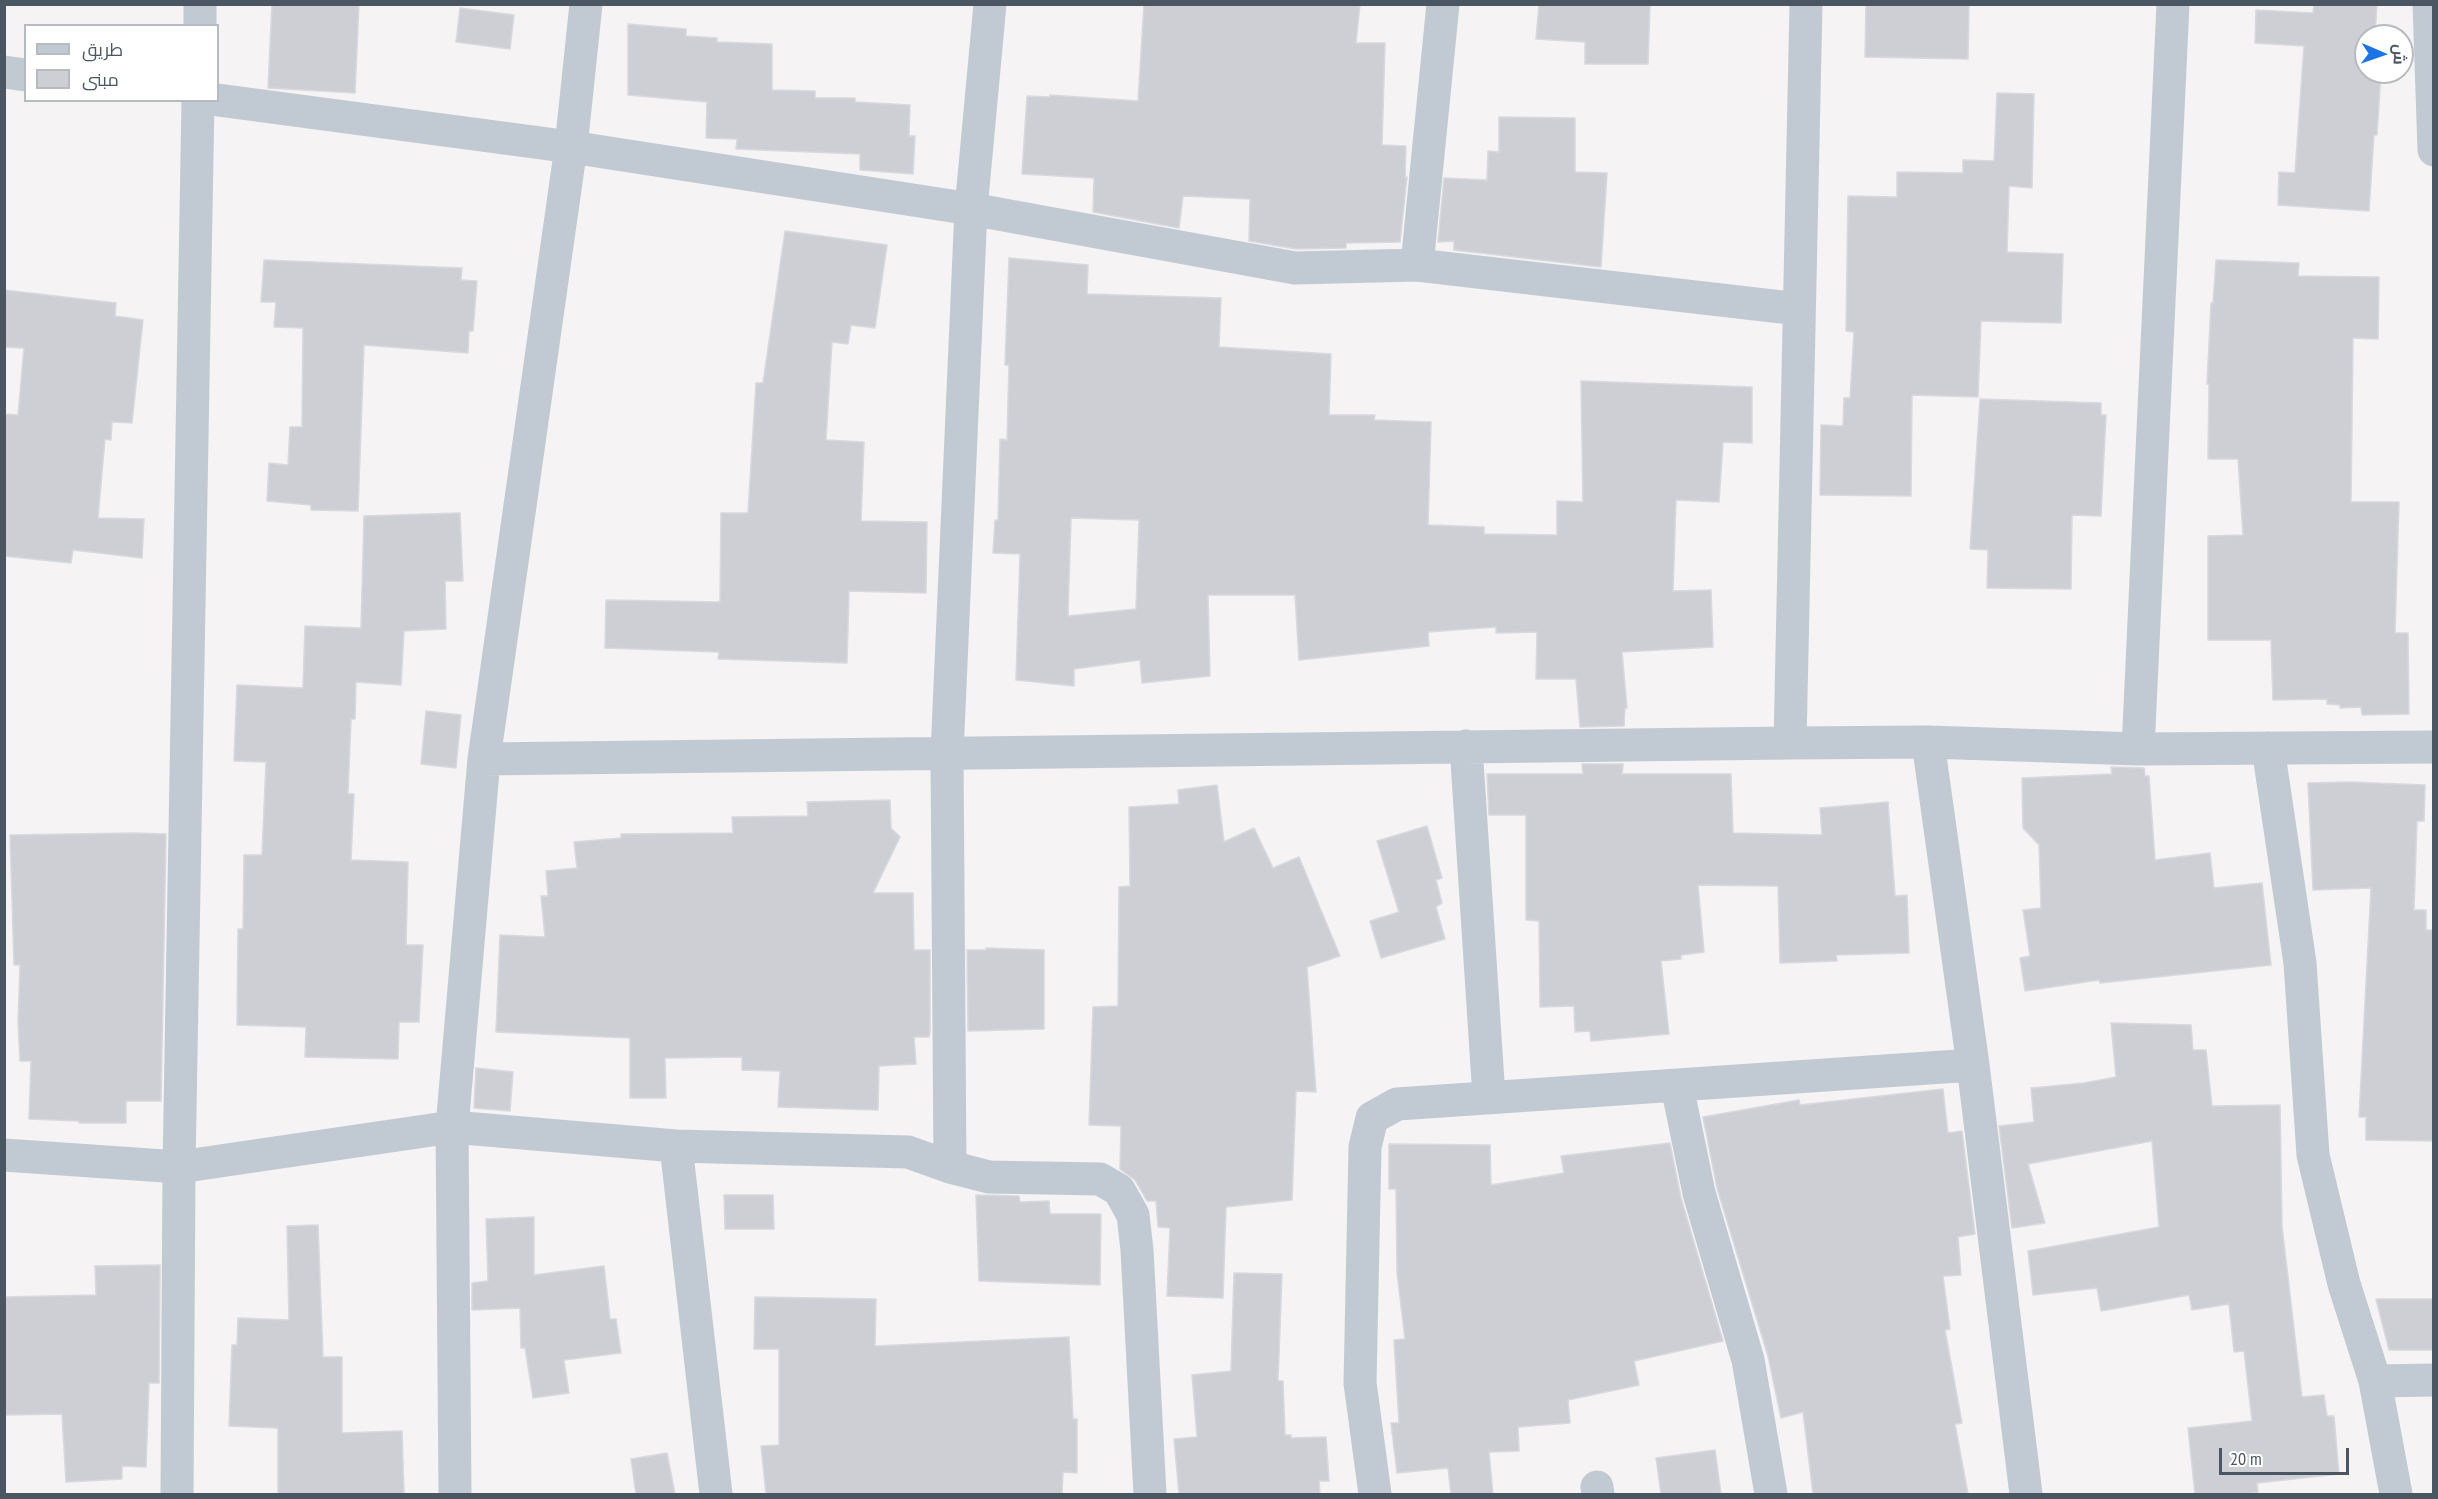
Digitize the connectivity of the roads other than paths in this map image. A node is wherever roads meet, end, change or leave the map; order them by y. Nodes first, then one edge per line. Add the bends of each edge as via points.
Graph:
1 (200, 4) edge
2 (586, 4) edge
3 (990, 4) edge
4 (1443, 4) edge
5 (1806, 4) edge
6 (2173, 4) edge
7 (2429, 4) edge
8 (200, 24) edge
9 (4, 72) edge
10 (24, 75) edge
11 (219, 100) edge
12 (198, 102) edge
13 (571, 147) junction
14 (2433, 150) edge
15 (971, 209) junction
16 (1417, 265) junction
17 (1799, 309) junction
18 (1928, 742) junction
19 (1790, 743) junction
20 (1466, 746) junction
21 (2433, 747) edge
22 (2268, 748) junction
23 (2138, 750) junction
24 (947, 754) junction
25 (484, 759) junction
26 (1973, 1065) junction
27 (1677, 1086) junction
28 (1489, 1097) junction
29 (452, 1127) junction
30 (676, 1146) junction
31 (4, 1155) edge
32 (179, 1167) junction
33 (950, 1167) junction
34 (2433, 1380) edge
35 (2375, 1381) junction
36 (177, 1494) edge
37 (455, 1494) edge
38 (716, 1494) edge
39 (1150, 1494) edge
40 (1375, 1494) edge
41 (1771, 1494) edge
42 (2026, 1494) edge
43 (2396, 1494) edge

1 - 8 street
2 - 13 street
3 - 15 street
4 - 16 street
5 - 17 street
6 - 23 street
7 - 14 street
9 - 10 street
11 - 13 street
12 - 32 street
13 - 15 street
13 - 25 street
15 - 16 street via 1295,268
15 - 24 street
16 - 17 street
17 - 19 street
18 - 19 street
18 - 23 street
18 - 26 street
19 - 20 street
20 - 24 street
20 - 28 street
21 - 22 street
22 - 23 street
22 - 35 street via 2300,963 2313,1155 2344,1284
24 - 25 street
24 - 33 street
25 - 29 street
26 - 27 street
26 - 42 street
27 - 28 street
27 - 41 street via 1700,1193 1748,1360
28 - 40 street via 1398,1104 1372,1118 1365,1147 1360,1383
29 - 30 street
29 - 32 street
29 - 37 street
30 - 33 street via 908,1152
30 - 38 street
31 - 32 street
32 - 36 street
33 - 39 street via 989,1177 1100,1179 1119,1190 1132,1215 1137,1250
34 - 35 street
35 - 43 street

